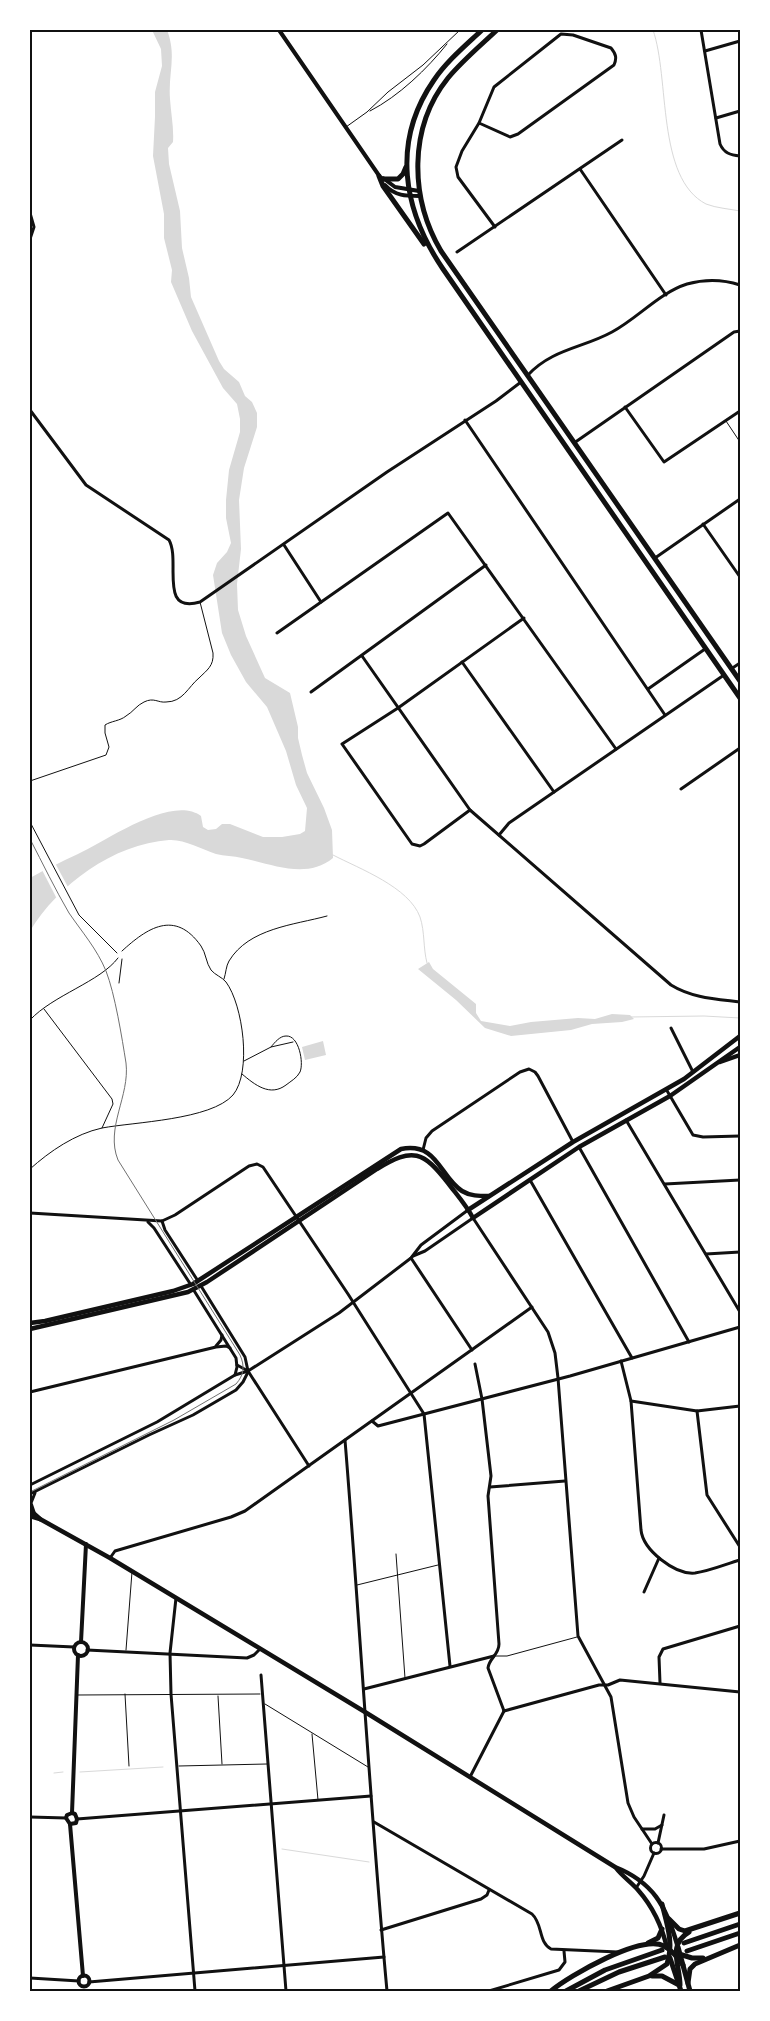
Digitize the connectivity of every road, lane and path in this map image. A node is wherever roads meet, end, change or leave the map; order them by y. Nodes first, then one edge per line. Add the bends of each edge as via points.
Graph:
1 (279, 30) edge
2 (460, 30) edge
3 (482, 30) edge
4 (497, 30) edge
5 (701, 30) edge
6 (451, 39) junction
7 (740, 40) edge
8 (705, 51) junction
9 (740, 111) edge
10 (367, 112) junction
11 (716, 118) junction
12 (479, 123) junction
13 (346, 127) junction
14 (622, 140) dead end
15 (740, 156) edge
16 (407, 162) junction
17 (580, 169) junction
18 (380, 176) junction
19 (409, 193) junction
20 (419, 194) junction
21 (30, 213) edge
22 (495, 227) junction
23 (30, 239) edge
24 (431, 251) junction
25 (457, 252) dead end
26 (740, 285) edge
27 (666, 294) junction
28 (740, 331) edge
29 (528, 375) junction
30 (521, 382) junction
31 (625, 407) junction
32 (30, 410) edge
33 (740, 411) edge
34 (466, 420) junction
35 (726, 421) junction
36 (574, 442) junction
37 (740, 442) edge
38 (740, 499) edge
39 (703, 524) junction
40 (284, 545) junction
41 (654, 558) junction
42 (486, 566) junction
43 (740, 577) edge
44 (200, 602) junction
45 (321, 602) junction
46 (524, 618) junction
47 (277, 633) dead end
48 (705, 649) junction
49 (362, 656) junction
50 (462, 662) junction
51 (740, 663) edge
52 (731, 669) junction
53 (724, 675) junction
54 (740, 681) edge
55 (648, 689) junction
56 (311, 692) dead end
57 (740, 698) edge
58 (398, 708) junction
59 (665, 715) junction
60 (616, 748) junction
61 (740, 748) edge
62 (30, 781) edge
63 (681, 789) dead end
64 (554, 792) junction
65 (470, 810) junction
66 (30, 822) edge
67 (499, 835) junction
68 (327, 916) dead end
69 (122, 951) dead end
70 (117, 953) dead end
71 (118, 958) dead end
72 (122, 959) dead end
73 (224, 980) junction
74 (119, 983) dead end
75 (740, 1002) edge
76 (44, 1009) junction
77 (30, 1020) edge
78 (670, 1028) dead end
79 (739, 1038) edge
80 (295, 1042) junction
81 (271, 1047) junction
82 (740, 1048) edge
83 (740, 1055) edge
84 (243, 1061) junction
85 (719, 1063) junction
86 (693, 1072) junction
87 (241, 1073) junction
88 (666, 1090) junction
89 (670, 1096) junction
90 (622, 1114) junction
91 (626, 1119) junction
92 (102, 1128) junction
93 (740, 1136) edge
94 (573, 1142) junction
95 (579, 1147) junction
96 (423, 1150) junction
97 (30, 1169) edge
98 (529, 1179) junction
99 (740, 1180) edge
100 (665, 1184) junction
101 (489, 1196) junction
102 (468, 1210) junction
103 (30, 1212) edge
104 (473, 1218) junction
105 (298, 1219) junction
106 (162, 1221) junction
107 (148, 1222) junction
108 (740, 1252) edge
109 (706, 1254) junction
110 (412, 1257) junction
111 (200, 1284) junction
112 (192, 1287) junction
113 (354, 1302) junction
114 (532, 1307) junction
115 (740, 1312) edge
116 (30, 1323) edge
117 (740, 1327) edge
118 (30, 1329) edge
119 (222, 1335) junction
120 (688, 1342) junction
121 (216, 1347) junction
122 (230, 1348) junction
123 (472, 1350) junction
124 (632, 1358) junction
125 (621, 1361) junction
126 (475, 1364) dead end
127 (237, 1365) junction
128 (248, 1371) junction
129 (235, 1375) junction
130 (558, 1378) junction
131 (30, 1392) edge
132 (411, 1394) junction
133 (482, 1399) junction
134 (631, 1401) junction
135 (740, 1406) edge
136 (697, 1411) junction
137 (424, 1414) junction
138 (372, 1421) junction
139 (345, 1440) junction
140 (309, 1466) junction
141 (565, 1481) junction
142 (30, 1485) edge
143 (490, 1487) junction
144 (38, 1490) junction
145 (30, 1494) edge
146 (30, 1510) edge
147 (36, 1513) junction
148 (30, 1516) edge
149 (40, 1519) junction
150 (86, 1544) junction
151 (740, 1547) edge
152 (396, 1554) dead end
153 (110, 1558) junction
154 (659, 1558) junction
155 (740, 1560) edge
156 (441, 1565) junction
157 (132, 1571) junction
158 (398, 1574) junction
159 (357, 1585) junction
160 (644, 1592) dead end
161 (176, 1598) junction
162 (740, 1626) edge
163 (578, 1636) junction
164 (81, 1642) junction
165 (30, 1644) edge
166 (74, 1647) junction
167 (260, 1649) junction
168 (87, 1650) junction
169 (126, 1651) junction
170 (170, 1653) junction
171 (78, 1654) junction
172 (495, 1656) junction
173 (450, 1666) junction
174 (261, 1675) dead end
175 (406, 1678) junction
176 (660, 1683) junction
177 (603, 1685) junction
178 (364, 1688) junction
179 (740, 1692) edge
180 (125, 1694) junction
181 (171, 1694) junction
182 (262, 1694) junction
183 (76, 1695) junction
184 (218, 1695) junction
185 (263, 1703) junction
186 (504, 1711) junction
187 (365, 1712) junction
188 (312, 1733) junction
189 (268, 1764) junction
190 (222, 1765) junction
191 (129, 1766) dead end
192 (176, 1766) junction
193 (369, 1767) junction
194 (470, 1777) junction
195 (371, 1796) junction
196 (318, 1801) junction
197 (272, 1804) junction
198 (180, 1811) junction
199 (72, 1813) junction
200 (664, 1815) dead end
201 (30, 1816) edge
202 (66, 1818) junction
203 (77, 1819) junction
204 (373, 1822) junction
205 (70, 1824) junction
206 (662, 1825) junction
207 (641, 1828) junction
208 (740, 1841) edge
209 (658, 1843) junction
210 (652, 1844) junction
211 (661, 1849) junction
212 (654, 1853) junction
213 (615, 1867) junction
214 (642, 1881) junction
215 (636, 1888) junction
216 (489, 1890) junction
217 (662, 1904) junction
218 (740, 1913) edge
219 (669, 1919) junction
220 (740, 1924) edge
221 (696, 1928) junction
222 (662, 1929) junction
223 (381, 1930) junction
224 (740, 1934) edge
225 (677, 1944) junction
226 (684, 1944) dead end
227 (740, 1945) edge
228 (634, 1948) junction
229 (564, 1951) junction
230 (687, 1951) dead end
231 (620, 1952) junction
232 (671, 1952) junction
233 (710, 1956) junction
234 (384, 1957) junction
235 (284, 1964) junction
236 (194, 1974) junction
237 (83, 1976) junction
238 (649, 1976) junction
239 (30, 1978) edge
240 (79, 1980) junction
241 (89, 1982) junction
242 (688, 1983) junction
243 (680, 1988) edge
244 (84, 1989) edge
245 (195, 1991) edge
246 (286, 1991) edge
247 (387, 1991) edge
248 (489, 1991) edge
249 (551, 1991) edge
250 (566, 1991) edge
251 (579, 1991) edge
252 (607, 1991) edge
253 (690, 1991) edge

1 - 13 street
2 - 6 lane
3 - 16 highway via 444,68 428,90 411,131
4 - 20 highway via 448,78 433,102 419,144
5 - 8 street
6 - 10 lane
6 - 10 lane via 410,82 383,104
7 - 8 street
8 - 11 street
9 - 11 street
10 - 13 lane
11 - 15 street via 722,147 730,155
12 - 12 street via 510,137 518,134 609,69 616,60 615,53 611,48 561,34 494,87
12 - 22 street via 456,167 458,177
13 - 18 street
14 - 17 street
16 - 18 highway via 398,179
16 - 19 highway
17 - 22 street
17 - 27 street
18 - 19 street
18 - 24 highway via 383,186 419,239
19 - 20 street
19 - 24 highway via 418,228
20 - 29 highway via 425,218 438,245
21 - 23 street via 34,227
22 - 25 street
24 - 30 highway
26 - 27 street via 723,280 705,280
27 - 29 street via 614,331 554,354
28 - 31 street
29 - 30 highway
29 - 36 highway
30 - 34 street
30 - 48 highway
31 - 35 street via 664,462
31 - 36 street
32 - 44 street via 86,485 169,540 173,548 176,596 185,603
33 - 35 street
34 - 40 street
34 - 55 street
35 - 37 lane
36 - 41 highway
38 - 39 street
39 - 41 street
39 - 43 street
40 - 44 street
40 - 45 street
41 - 52 highway
42 - 45 street via 448,512
42 - 46 street
42 - 49 street
44 - 62 lane via 213,653 207,672 182,697 165,703 156,700 143,702 126,716 105,725 109,747 106,754
45 - 47 street
46 - 50 street
46 - 60 street
48 - 53 highway
48 - 55 street
49 - 56 street
49 - 58 street
50 - 58 street
50 - 64 street
51 - 52 street
52 - 53 highway
52 - 54 highway
53 - 57 highway
53 - 59 street
55 - 59 street
58 - 65 street
58 - 65 street via 342,744 412,844 424,844
59 - 60 street
60 - 64 street
61 - 63 street
64 - 67 street via 509,823
65 - 67 street
66 - 70 lane via 79,915
67 - 75 street via 671,985 698,996
68 - 73 lane via 251,938 228,963
69 - 73 lane via 143,933 171,925 192,935 211,969
71 - 76 lane
72 - 74 lane
73 - 84 lane via 236,1003 242,1026
76 - 77 lane
76 - 92 lane via 112,1099 113,1104
78 - 86 street
79 - 86 main road
80 - 81 lane
80 - 81 lane via 286,1036
80 - 87 lane via 300,1056 300,1073 281,1089 257,1086
81 - 84 lane
82 - 85 main road
83 - 85 main road
84 - 87 lane
85 - 89 main road
86 - 88 main road
87 - 92 lane via 233,1094 206,1110 187,1116
88 - 89 street
88 - 90 main road
89 - 91 main road
89 - 93 street via 693,1135
90 - 91 main road
90 - 94 main road
91 - 95 main road
91 - 100 street
92 - 97 lane via 68,1141
94 - 96 street via 538,1076 529,1069 432,1131
94 - 101 main road
95 - 98 main road
95 - 120 street
96 - 101 main road via 438,1162 463,1192 472,1196
96 - 105 main road via 405,1148 396,1151
98 - 104 main road
98 - 124 street
99 - 100 street
100 - 109 street
101 - 102 main road
102 - 104 main road
102 - 105 main road via 436,1168 421,1157 408,1155 391,1161
102 - 110 street via 421,1245
103 - 107 street
104 - 110 street
104 - 114 street
105 - 106 street via 266,1170 256,1164
105 - 111 main road
105 - 113 street
106 - 107 street
106 - 111 street
107 - 112 street
108 - 109 street
109 - 115 street
110 - 113 street
110 - 123 street
111 - 112 main road
111 - 128 street via 245,1357
112 - 116 main road
112 - 118 main road via 181,1294
112 - 119 street
113 - 128 street
113 - 132 street
114 - 123 street
114 - 130 street via 553,1342
117 - 120 street
119 - 121 street
119 - 122 street
120 - 124 street
121 - 122 street
121 - 131 street
122 - 127 street
123 - 132 street
124 - 125 street
125 - 130 street
125 - 134 street
126 - 133 street
127 - 128 street
127 - 129 street
128 - 129 street
128 - 140 street
128 - 144 street via 236,1390 193,1415
129 - 142 street via 157,1422
130 - 133 street
130 - 141 street
132 - 137 street
132 - 138 street
133 - 137 street
133 - 143 street
134 - 136 street
134 - 154 street via 642,1535
135 - 136 street
136 - 151 street via 707,1495
137 - 138 street via 378,1426
137 - 156 street
138 - 139 street
139 - 140 street
139 - 159 street
140 - 153 street via 237,1515 115,1551
141 - 143 street
141 - 163 street
143 - 172 street via 488,1496 499,1644
144 - 145 street
144 - 147 street via 31,1503
146 - 147 main road
147 - 149 main road
148 - 149 main road
149 - 150 main road
150 - 153 main road
150 - 164 street
152 - 158 lane
153 - 157 main road
154 - 155 street via 690,1573
154 - 160 street
156 - 158 lane
156 - 173 street
157 - 161 main road
157 - 169 lane
158 - 159 lane
158 - 175 lane
159 - 178 street
161 - 167 main road
161 - 170 street
162 - 176 street via 663,1649 659,1657
163 - 172 lane via 507,1656
163 - 177 street
164 - 166 street
164 - 168 street via 87,1645
165 - 166 street
166 - 171 street
167 - 170 street via 247,1658
167 - 187 main road
168 - 169 street
168 - 171 street via 84,1655
169 - 170 street
170 - 181 street
171 - 183 street
172 - 173 street
172 - 186 street via 488,1663 489,1673
173 - 175 street
174 - 182 street
175 - 178 street
176 - 177 street via 620,1680
176 - 179 street
177 - 186 street
177 - 207 street via 612,1699 628,1803
178 - 187 street
180 - 181 lane
180 - 183 lane
180 - 191 lane
181 - 184 lane
181 - 192 street
182 - 184 lane
182 - 185 street
183 - 199 street
184 - 190 lane
185 - 188 lane
185 - 189 street
186 - 194 street
187 - 193 street
187 - 194 main road
188 - 193 lane
188 - 196 lane
189 - 190 lane
189 - 197 street
190 - 192 lane
192 - 198 street
193 - 195 street
194 - 213 main road
195 - 196 street
195 - 204 street
196 - 197 street
197 - 198 street
197 - 235 street
198 - 203 street
198 - 236 street
199 - 202 street
199 - 203 street
200 - 206 street
201 - 202 street
202 - 205 street
203 - 205 street via 76,1823
204 - 216 street
204 - 223 street
205 - 237 street
206 - 207 street via 654,1829
206 - 209 street
207 - 210 street
208 - 211 street via 704,1849
209 - 210 street
209 - 211 street
210 - 212 street via 650,1849
211 - 212 street
212 - 214 street
213 - 214 main road
213 - 215 main road
214 - 215 street
214 - 217 main road
215 - 222 main road
216 - 223 street via 481,1898
216 - 229 street via 532,1914 544,1944
217 - 219 main road
217 - 232 highway
218 - 221 highway
219 - 221 highway via 682,1931
219 - 225 main road
220 - 226 highway
221 - 225 highway
222 - 228 highway via 657,1939
222 - 232 main road
223 - 234 street
224 - 230 highway
225 - 232 highway
227 - 233 highway
228 - 231 highway
228 - 232 highway via 657,1944
229 - 231 street
229 - 248 street via 565,1962 559,1970
231 - 249 highway via 586,1968
232 - 233 highway via 697,1958
232 - 238 highway via 668,1964
232 - 242 highway via 683,1965
232 - 243 highway
232 - 250 highway via 605,1970
232 - 251 highway
233 - 242 highway via 691,1967
234 - 235 street
234 - 247 street
235 - 236 street
235 - 246 street
236 - 241 street
236 - 245 street
237 - 240 street
237 - 241 street
238 - 243 highway via 662,1976
238 - 252 highway
239 - 240 street
240 - 244 street
241 - 244 street
242 - 253 highway

